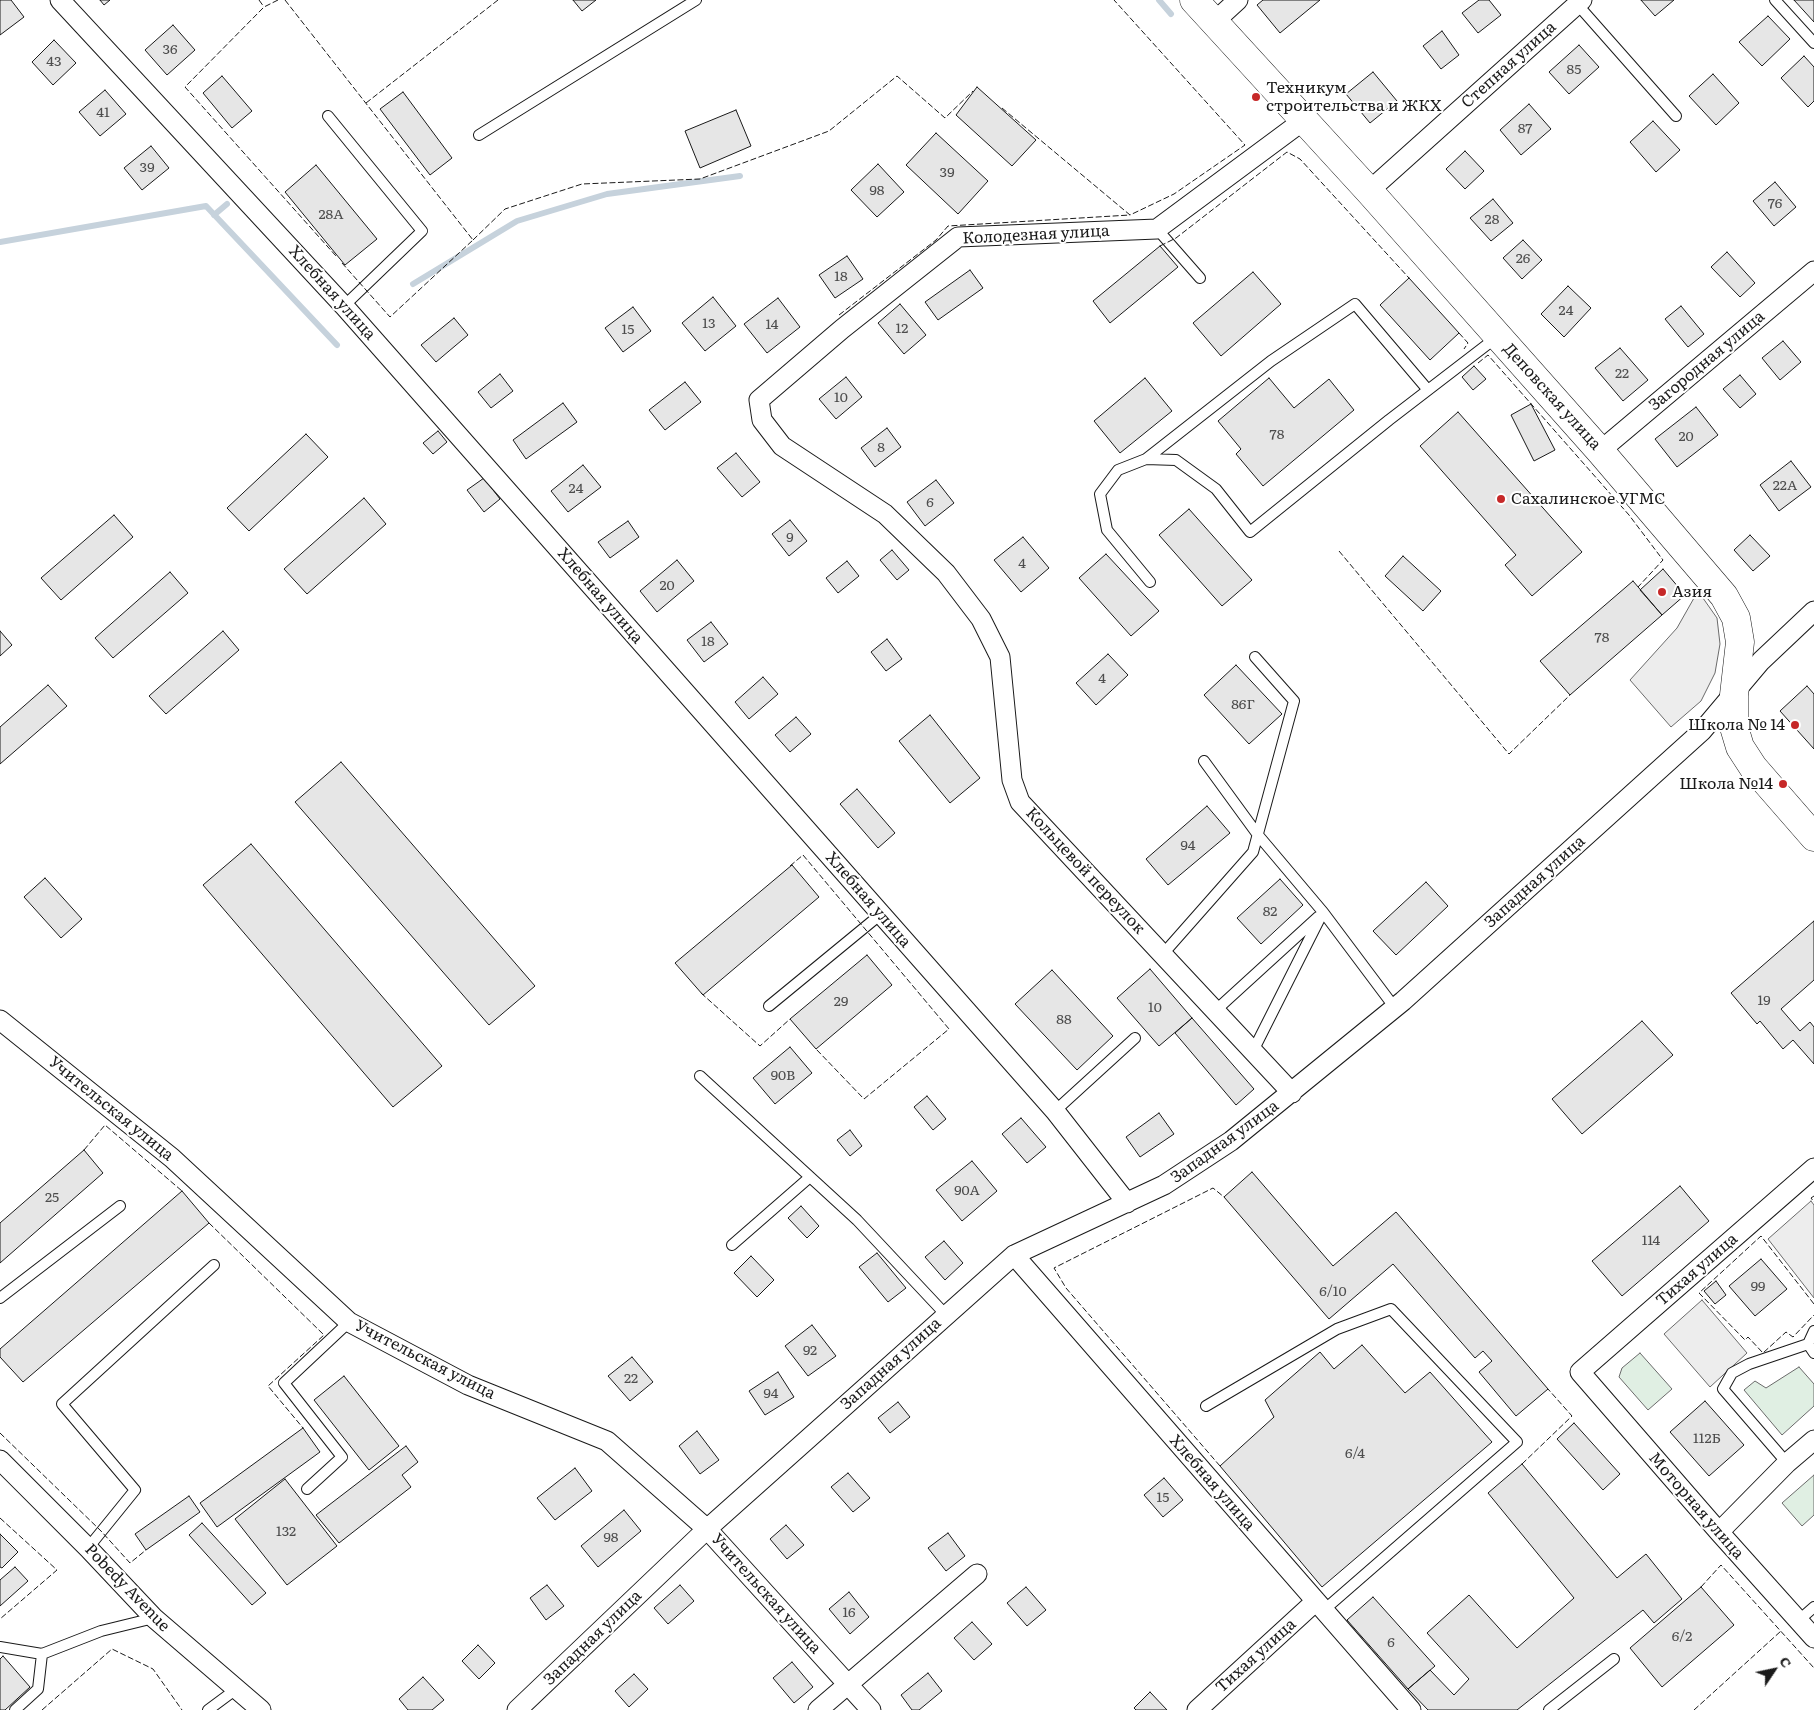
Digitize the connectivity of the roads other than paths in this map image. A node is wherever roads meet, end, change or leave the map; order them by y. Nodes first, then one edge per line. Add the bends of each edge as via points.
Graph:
1 (60, 0) edge
2 (696, 0) edge
3 (1194, 0) edge
4 (1238, 0) edge
5 (1776, 0) edge
6 (1580, 2) edge
7 (1214, 22) junction
8 (1814, 43) edge
9 (328, 116) dead end
10 (1676, 116) dead end
11 (1304, 120) junction
12 (479, 135) dead end
13 (1369, 191) junction
14 (1157, 229) junction
15 (1814, 271) edge
16 (1200, 278) dead end
17 (344, 306) junction
18 (1498, 336) junction
19 (1428, 390) junction
20 (759, 400) joint
21 (1600, 451) junction
22 (1146, 459) junction
23 (1150, 582) dead end
24 (1814, 611) edge
25 (1255, 657) dead end
26 (1734, 695) junction
27 (1204, 761) dead end
28 (1258, 835) junction
29 (1814, 837) edge
30 (1323, 912) junction
31 (881, 914) junction
32 (1162, 954) junction
33 (769, 1006) dead end
34 (1395, 1008) junction
35 (1215, 1011) junction
36 (0, 1020) edge
37 (1135, 1038) dead end
38 (1253, 1051) junction
39 (700, 1076) dead end
40 (1292, 1093) junction
41 (1055, 1111) junction
42 (1814, 1168) edge
43 (810, 1177) junction
44 (1126, 1203) junction
45 (120, 1206) dead end
46 (732, 1245) dead end
47 (1014, 1255) junction
48 (214, 1266) dead end
49 (0, 1298) edge
50 (946, 1315) junction
51 (349, 1322) junction
52 (1814, 1331) edge
53 (1808, 1344) junction
54 (1814, 1353) edge
55 (1580, 1372) joint
56 (1206, 1406) dead end
57 (1814, 1440) edge
58 (0, 1460) edge
59 (1787, 1463) junction
60 (307, 1488) dead end
61 (707, 1529) junction
62 (1718, 1532) junction
63 (88, 1548) junction
64 (977, 1574) dead end
65 (1320, 1606) junction
66 (1814, 1607) edge
67 (154, 1618) junction
68 (1798, 1621) junction
69 (1814, 1638) edge
70 (0, 1647) edge
71 (42, 1654) junction
72 (1614, 1659) dead end
73 (847, 1684) junction
74 (235, 1690) junction
75 (15, 1710) edge
76 (208, 1710) edge
77 (261, 1710) edge
78 (517, 1710) edge
79 (818, 1710) edge
80 (872, 1710) edge
81 (1197, 1710) edge
82 (1411, 1710) edge
83 (1549, 1710) edge

1 - 17 street, Хлебная улица
2 - 12 lane
3 - 7 street, Деповская улица
4 - 7 street
5 - 8 lane
6 - 10 lane
6 - 13 street, Степная улица
7 - 11 street, Деповская улица
9 - 17 lane via 422,231
11 - 13 street, Деповская улица
11 - 14 street
13 - 18 street, Деповская улица
14 - 16 lane
14 - 20 street, Колодезная улица via 958,237
15 - 21 street, Загородная улица
17 - 31 street, Хлебная улица
18 - 19 lane
18 - 21 street, Деповская улица
19 - 22 lane via 1250,532 1216,489 1176,460
19 - 22 lane via 1355,304 1271,361
20 - 32 street, Кольцевой переулок via 762,420 782,446 885,514 946,573 981,619 1000,657 1012,780 1020,802
21 - 26 street, Деповская улица via 1724,596 1736,618 1740,642
22 - 23 lane via 1118,470 1100,494 1107,530
24 - 26 street, Западная улица via 1761,661
25 - 28 lane via 1294,701
26 - 29 street, Деповская улица via 1734,727 1740,747 1753,768
26 - 34 street, Западная улица via 1692,740
27 - 28 lane
28 - 30 lane
28 - 32 lane via 1253,852
30 - 34 lane
30 - 35 lane
30 - 38 lane
31 - 33 lane
31 - 41 street, Хлебная улица
32 - 35 street, Кольцевой переулок
34 - 40 street, Западная улица
35 - 38 street, Кольцевой переулок
36 - 51 street, Учительская улица via 172,1158
37 - 41 lane
38 - 40 street, Кольцевой переулок
39 - 43 lane
40 - 44 street, Западная улица via 1231,1141 1164,1185
41 - 44 street, Хлебная улица
42 - 55 street, Тихая улица
43 - 46 lane
43 - 50 lane via 856,1220
44 - 47 street, Западная улица
45 - 49 lane
47 - 50 street, Западная улица
47 - 65 street, Хлебная улица
48 - 63 lane via 62,1404 135,1490
50 - 61 street, Западная улица
51 - 60 lane via 284,1383 342,1457
51 - 61 street, Учительская улица via 468,1385 607,1441
52 - 53 lane
53 - 54 lane
53 - 59 lane via 1732,1373 1723,1389
55 - 62 street, Моторная улица
56 - 65 lane via 1337,1329 1391,1309 1517,1442
57 - 59 street
58 - 63 street, Pobedy Avenue
59 - 62 street
61 - 73 street, Учительская улица
61 - 78 street, Западная улица
62 - 68 street, Моторная улица
63 - 67 street, Pobedy Avenue
64 - 73 street
65 - 81 street, Тихая улица
65 - 82 street, Хлебная улица
66 - 68 lane
67 - 71 lane via 101,1631
67 - 74 street, Pobedy Avenue
68 - 69 street, Моторная улица
70 - 71 lane
71 - 75 lane via 38,1689
72 - 83 lane
73 - 79 street
73 - 80 street, Учительская улица
74 - 76 lane
74 - 77 street, Pobedy Avenue

